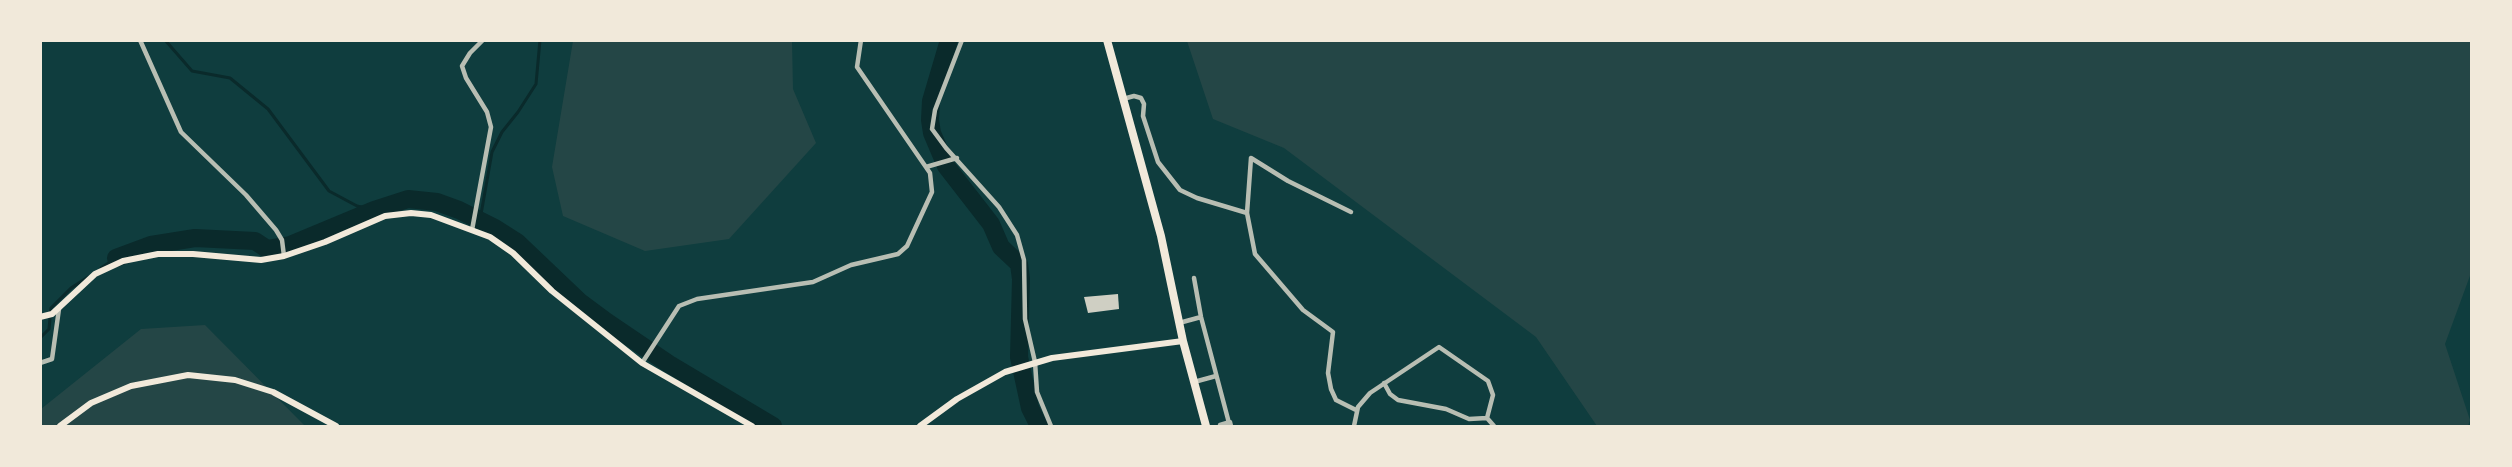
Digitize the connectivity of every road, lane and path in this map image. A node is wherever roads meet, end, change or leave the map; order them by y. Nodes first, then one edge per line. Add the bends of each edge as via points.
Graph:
1 (140, 40) edge
2 (483, 40) edge
3 (861, 40) edge
4 (962, 40) edge
5 (1107, 40) edge
6 (1123, 99) junction
7 (956, 159) junction
8 (928, 167) junction
9 (1351, 212) dead end
10 (1248, 213) junction
11 (473, 228) junction
12 (284, 254) junction
13 (1194, 278) dead end
14 (59, 309) junction
15 (40, 317) edge
16 (1201, 317) junction
17 (1179, 323) junction
18 (1183, 341) junction
19 (644, 360) junction
20 (40, 363) edge
21 (1031, 363) junction
22 (1216, 376) junction
23 (1194, 382) junction
24 (1384, 383) junction
25 (1356, 410) junction
26 (1486, 418) junction
27 (1230, 424) edge
28 (1220, 425) dead end
29 (60, 426) edge
30 (336, 426) edge
31 (752, 426) edge
32 (920, 426) edge
33 (1051, 426) edge
34 (1206, 426) edge
35 (1354, 426) edge
36 (1494, 426) edge

1 - 12 street via 181,132 246,195 282,240
2 - 11 street via 462,66 491,127
3 - 8 street via 857,66
4 - 7 street via 935,110 933,129
5 - 6 highway
6 - 10 street via 1141,98 1158,162 1180,190
6 - 17 highway via 1161,236
7 - 8 street
7 - 21 street via 999,207 1017,235 1024,260 1025,319
8 - 19 street via 932,192 907,246 898,254 851,265 813,282 697,299 680,306
9 - 10 street via 1288,182 1251,158
10 - 25 street via 1256,254 1303,310 1333,332 1331,389 1336,400
11 - 12 main road via 430,215 385,216 325,242
11 - 19 main road via 513,253 552,291
12 - 14 main road via 261,260 158,254 123,261 95,274
13 - 16 street
14 - 15 main road
14 - 20 street via 52,359
16 - 17 street
16 - 22 street
17 - 18 highway
18 - 21 main road
18 - 23 highway
19 - 31 main road
21 - 32 main road via 1009,370 957,399
21 - 33 street via 1037,392
22 - 23 street
22 - 27 street
23 - 34 highway
24 - 25 street
24 - 26 street via 1398,399 1446,409 1469,420
24 - 26 street via 1439,347 1488,381 1493,394
25 - 35 street
26 - 36 street
27 - 28 street
29 - 30 main road via 91,403 131,386 188,375 235,380 273,392

